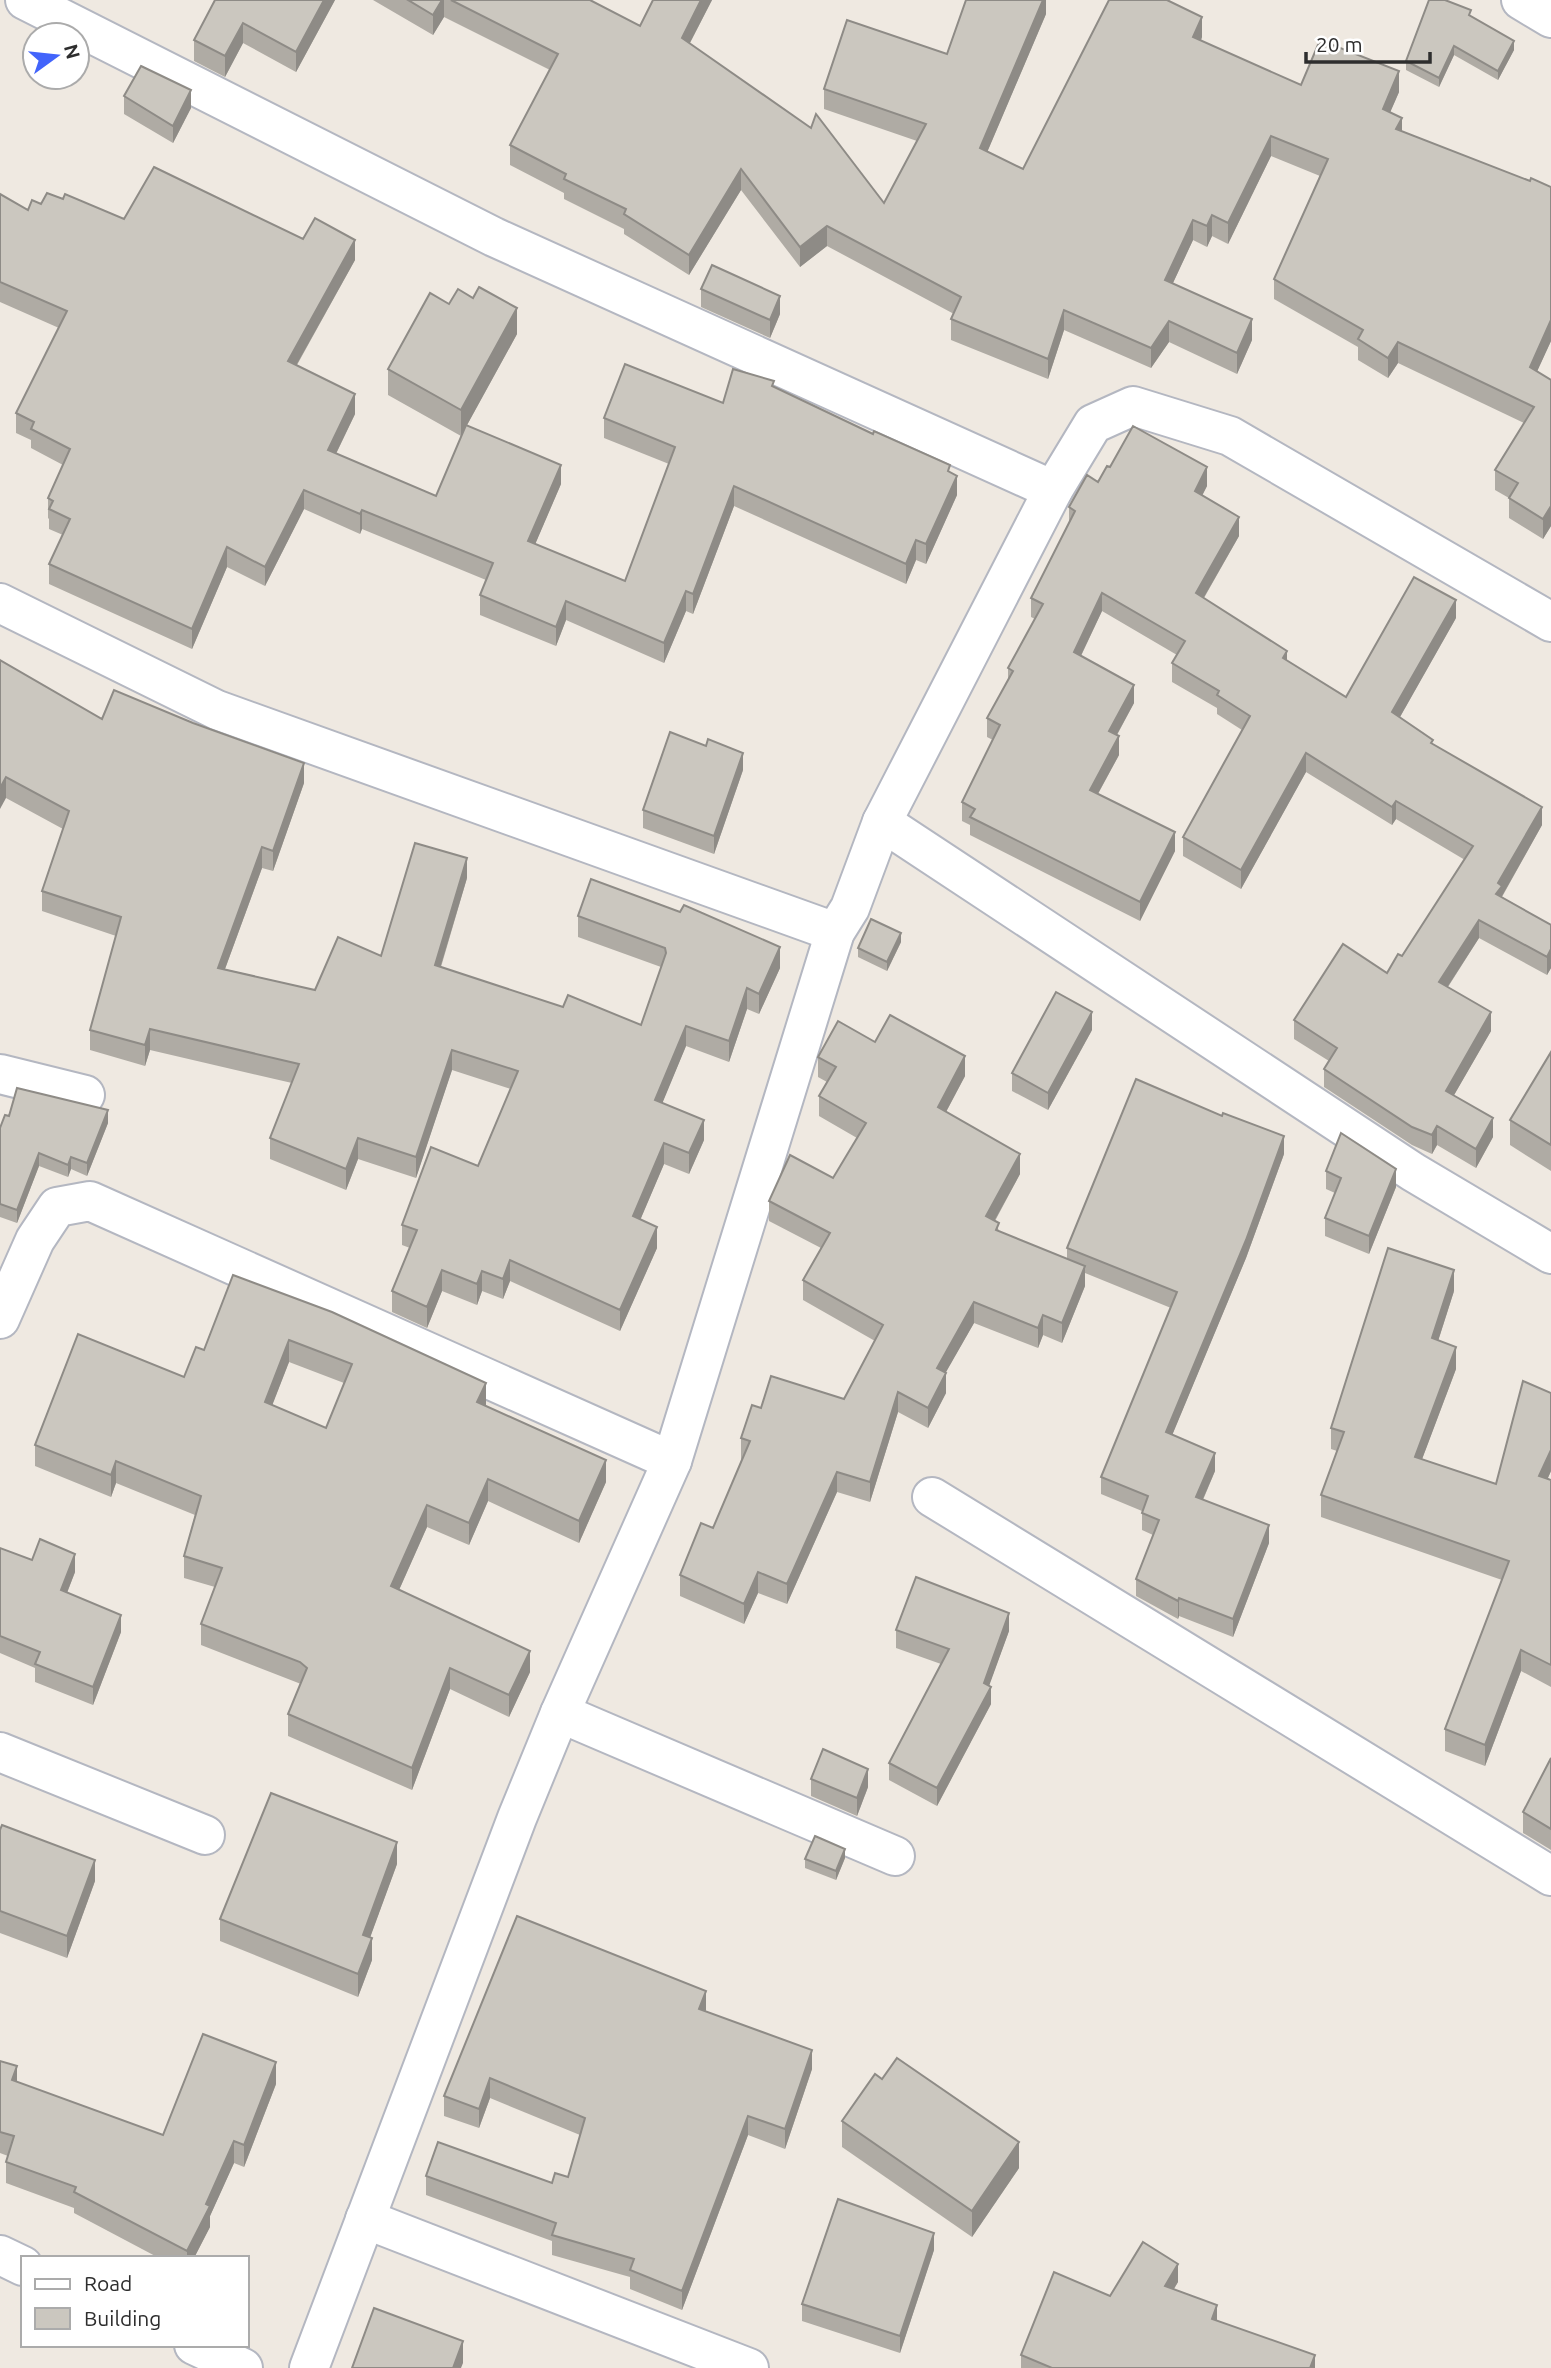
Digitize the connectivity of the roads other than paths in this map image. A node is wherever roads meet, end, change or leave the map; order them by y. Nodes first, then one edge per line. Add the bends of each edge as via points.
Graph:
1 (25, 0) edge
2 (1521, 0) edge
3 (1551, 18) edge
4 (1053, 490) junction
5 (0, 603) edge
6 (1551, 622) edge
7 (882, 822) junction
8 (835, 932) junction
9 (0, 1074) edge
10 (85, 1095) dead end
11 (1551, 1254) edge
12 (0, 1319) edge
13 (672, 1461) junction
14 (932, 1497) dead end
15 (560, 1713) junction
16 (0, 1752) edge
17 (205, 1835) dead end
18 (895, 1856) dead end
19 (1551, 1876) edge
20 (365, 2219) junction
21 (0, 2255) edge
22 (21, 2265) edge
23 (198, 2347) edge
24 (243, 2368) edge
25 (309, 2368) edge
26 (749, 2368) edge

1 - 4 street via 494,237
2 - 3 street
4 - 6 street via 1093,424 1133,406 1230,436
4 - 7 street
5 - 8 street via 217,710
7 - 8 street via 850,908
7 - 11 street via 1413,1172
8 - 13 street
9 - 10 street
12 - 13 street via 35,1240 57,1207 90,1201
13 - 15 street
14 - 19 street
15 - 18 street
15 - 20 street
16 - 17 street
20 - 25 street
20 - 26 street
21 - 22 street
23 - 24 street

